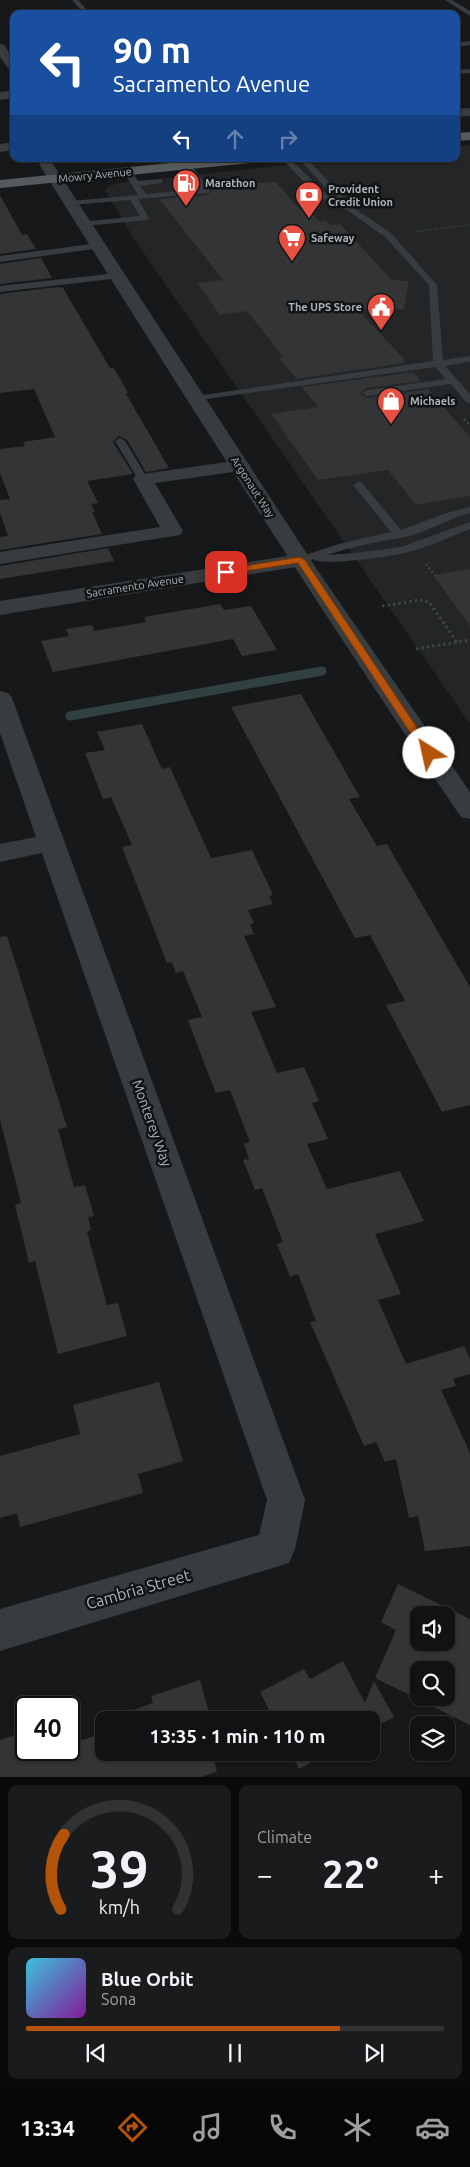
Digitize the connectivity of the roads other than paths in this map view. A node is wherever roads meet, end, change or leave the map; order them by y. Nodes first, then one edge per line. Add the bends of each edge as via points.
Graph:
1 (76, 0) edge
2 (448, 0) edge
3 (85, 10) edge
4 (470, 14) edge
5 (0, 48) edge
6 (10, 62) edge
7 (240, 162) edge
8 (289, 162) edge
9 (306, 162) edge
10 (48, 166) edge
11 (127, 171) junction
12 (194, 175) junction
13 (179, 182) dead end
14 (0, 184) edge
15 (161, 184) dead end
16 (138, 190) junction
17 (132, 197) junction
18 (71, 203) junction
19 (350, 208) junction
20 (117, 210) junction
21 (84, 224) junction
22 (98, 246) junction
23 (0, 259) edge
24 (117, 276) junction
25 (0, 289) edge
26 (470, 359) edge
27 (438, 364) junction
28 (453, 381) junction
29 (367, 393) dead end
30 (196, 399) junction
31 (470, 400) edge
32 (120, 441) dead end
33 (240, 466) junction
34 (143, 479) junction
35 (358, 485) dead end
36 (470, 510) edge
37 (470, 525) edge
38 (399, 535) junction
39 (0, 558) edge
40 (300, 560) junction
41 (0, 608) edge
42 (0, 698) edge
43 (470, 811) edge
44 (52, 842) junction
45 (0, 853) edge
46 (275, 1549) joint
47 (0, 1630) edge

1 - 3 lane
2 - 4 lane
5 - 6 street
7 - 12 main road, Mowry Avenue
8 - 19 lane via 322,195
9 - 19 lane
10 - 11 main road, Mowry Avenue
10 - 14 main road, Mowry Avenue
10 - 18 street, Argonaut Way
11 - 12 main road, Mowry Avenue
11 - 16 lane
12 - 13 lane
12 - 16 lane via 206,190
15 - 16 lane
16 - 17 lane
17 - 20 lane
17 - 20 lane via 145,218
18 - 20 lane
18 - 21 street, Argonaut Way
19 - 27 lane via 388,235 433,285
20 - 21 lane
21 - 22 street, Argonaut Way
22 - 23 lane
22 - 24 street, Argonaut Way
24 - 25 lane
24 - 30 street, Argonaut Way
26 - 27 lane
27 - 28 lane
27 - 30 lane
28 - 29 lane
28 - 31 lane
30 - 33 street, Argonaut Way
32 - 34 lane
33 - 34 street
33 - 40 street, Argonaut Way
34 - 39 street via 173,531
35 - 38 lane
36 - 38 lane
37 - 40 lane via 403,550
38 - 40 lane via 346,545
40 - 41 street, Sacramento Avenue
40 - 43 street, Argonaut Way
42 - 44 street, Monterey Way
44 - 45 street
44 - 46 street, Monterey Way via 286,1500
46 - 47 street, Cambria Street

